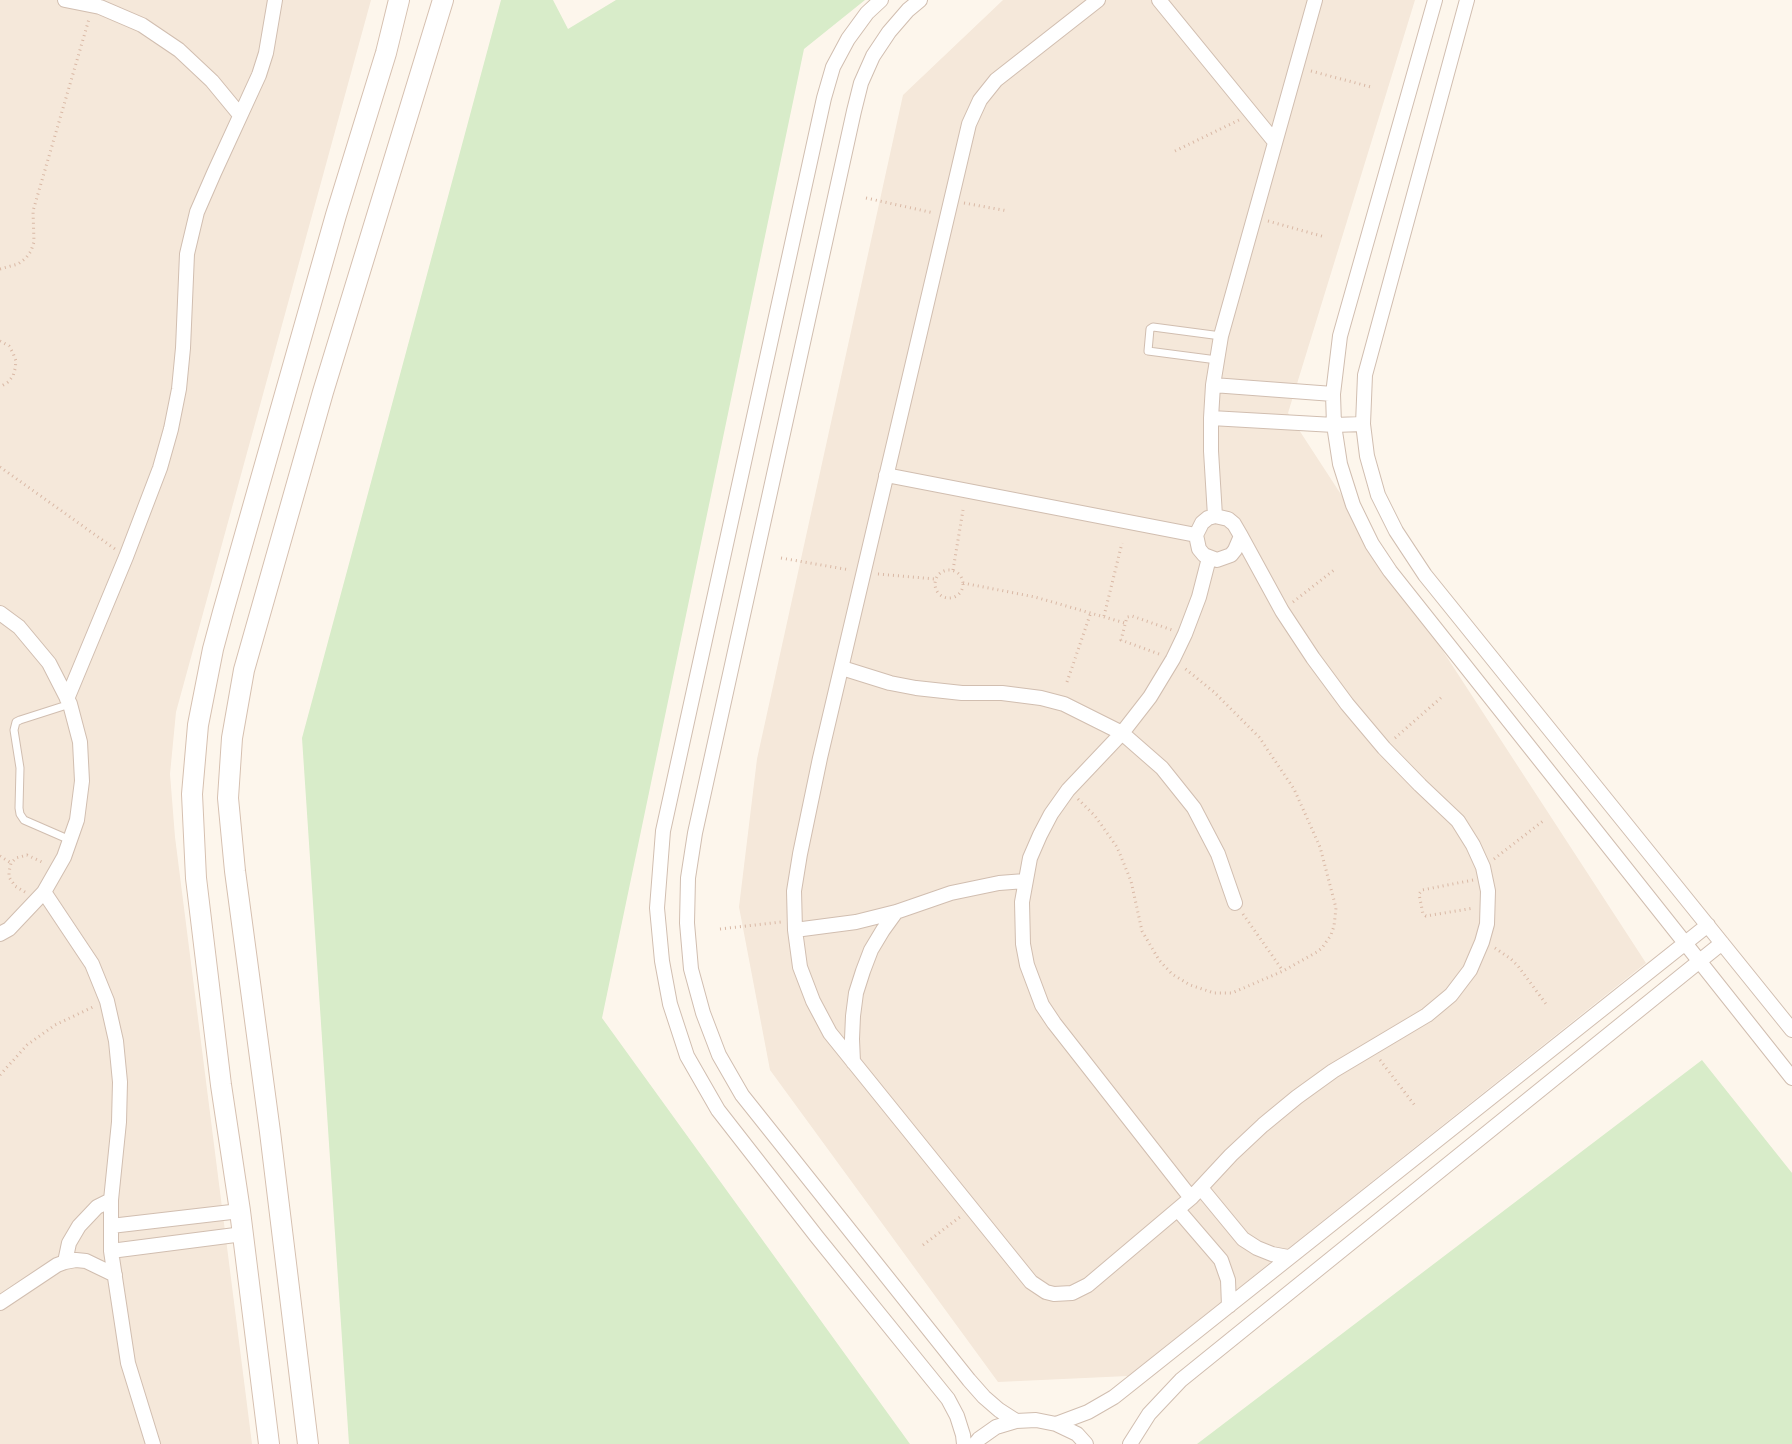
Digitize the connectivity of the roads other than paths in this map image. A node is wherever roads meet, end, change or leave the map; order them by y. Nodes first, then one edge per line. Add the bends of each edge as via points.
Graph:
1 (65, 0) edge
2 (275, 0) edge
3 (399, 0) edge
4 (443, 0) edge
5 (881, 0) edge
6 (920, 0) edge
7 (1098, 0) edge
8 (1159, 0) edge
9 (1314, 0) edge
10 (1435, 0) edge
11 (1467, 0) edge
12 (240, 115) junction
13 (1275, 142) junction
14 (1221, 336) junction
15 (1216, 360) junction
16 (1213, 385) junction
17 (1333, 394) junction
18 (1211, 418) junction
19 (1363, 424) junction
20 (1334, 426) junction
21 (886, 475) junction
22 (1215, 516) junction
23 (1196, 536) junction
24 (1241, 536) junction
25 (1209, 558) junction
26 (0, 613) edge
27 (842, 668) junction
28 (68, 701) junction
29 (1122, 733) junction
30 (70, 840) junction
31 (1025, 881) junction
32 (40, 896) junction
33 (1235, 903) road end
34 (896, 912) junction
35 (1708, 925) junction
36 (794, 926) junction
37 (0, 934) edge
38 (1685, 943) junction
39 (1722, 943) junction
40 (1699, 961) junction
41 (1792, 1030) edge
42 (853, 1062) junction
43 (1792, 1078) edge
44 (1201, 1188) junction
45 (1191, 1198) junction
46 (111, 1200) junction
47 (1178, 1210) junction
48 (240, 1211) junction
49 (111, 1226) junction
50 (243, 1234) junction
51 (111, 1251) junction
52 (1288, 1257) junction
53 (65, 1262) junction
54 (116, 1275) junction
55 (0, 1303) edge
56 (1229, 1306) junction
57 (1016, 1421) junction
58 (1056, 1424) junction
59 (153, 1444) edge
60 (269, 1444) edge
61 (308, 1444) edge
62 (964, 1444) edge
63 (975, 1444) edge
64 (1086, 1444) edge
65 (1130, 1444) edge

1 - 12 street via 93,6 142,25 179,50 212,81
2 - 12 street via 260,75
3 - 48 street via 223,612 198,725 192,794 196,878
4 - 61 street via 323,392 244,670 232,738 228,798 235,871
5 - 62 street via 848,39 833,68 824,98 663,831 658,908 662,961 670,1004 687,1056 713,1102 816,1237 948,1399 957,1416
6 - 57 street via 889,32 861,83 695,833 688,878 687,923 691,969 703,1013 719,1055 742,1095 984,1397
7 - 21 street via 1006,71 980,100 969,124
8 - 13 street
9 - 13 street
10 - 17 street via 1340,336
11 - 19 street via 1365,375
12 - 28 street via 197,212 188,254 179,389 160,468
13 - 14 street
14 - 15 street
14 - 15 lane via 1150,329 1148,351
15 - 16 street
16 - 17 street
16 - 18 street
17 - 20 street
18 - 20 street
18 - 22 street
19 - 20 street
19 - 35 street via 1367,456 1378,494 1396,531 1425,575
20 - 38 street via 1340,464 1353,505 1390,571
21 - 23 street
21 - 27 street
22 - 23 street via 1202,523
22 - 24 street via 1228,519
23 - 25 street via 1199,549
24 - 25 street via 1231,555 1217,560
24 - 44 street via 1282,611 1347,704 1384,748 1458,821 1484,872 1488,906 1482,942 1470,970 1451,995 1427,1015 1326,1076 1270,1119
25 - 29 street via 1199,597 1173,659 1150,697
26 - 28 street via 19,627 49,663
27 - 29 street via 916,688 1041,698 1064,704
27 - 36 street via 800,854 794,891
28 - 30 street via 80,742 82,781 77,820
28 - 30 lane via 16,722 14,730 20,768 20,814 24,820
29 - 31 street via 1068,790 1051,814 1030,858
29 - 33 street via 1162,768 1194,808 1218,854
30 - 32 street via 64,858
31 - 34 street via 959,891
31 - 45 street via 1023,944 1027,965 1042,1004
32 - 37 street via 9,929
32 - 46 street via 92,964 107,1001 116,1041 120,1082
34 - 36 street via 856,922
34 - 42 street via 872,950 860,979 853,1016
35 - 38 street
35 - 39 street
36 - 42 street via 800,967 812,1001 830,1034
38 - 40 street
38 - 52 street
39 - 40 street
39 - 41 street
40 - 43 street
40 - 65 street via 1181,1380 1149,1414
42 - 47 street via 1031,1282 1046,1292 1063,1295 1080,1290
44 - 45 street
44 - 52 street via 1243,1239 1272,1254
45 - 47 street
46 - 49 street
46 - 53 street via 96,1207 79,1226 69,1243
47 - 56 street via 1221,1260 1228,1280
48 - 49 street
48 - 50 street
49 - 51 street
50 - 51 street
50 - 60 street
51 - 54 street
52 - 56 street
53 - 54 street via 86,1261
53 - 55 street
54 - 59 street via 128,1364
56 - 58 street via 1114,1397 1088,1412
57 - 58 street
57 - 63 street via 996,1427
58 - 64 street via 1076,1434

